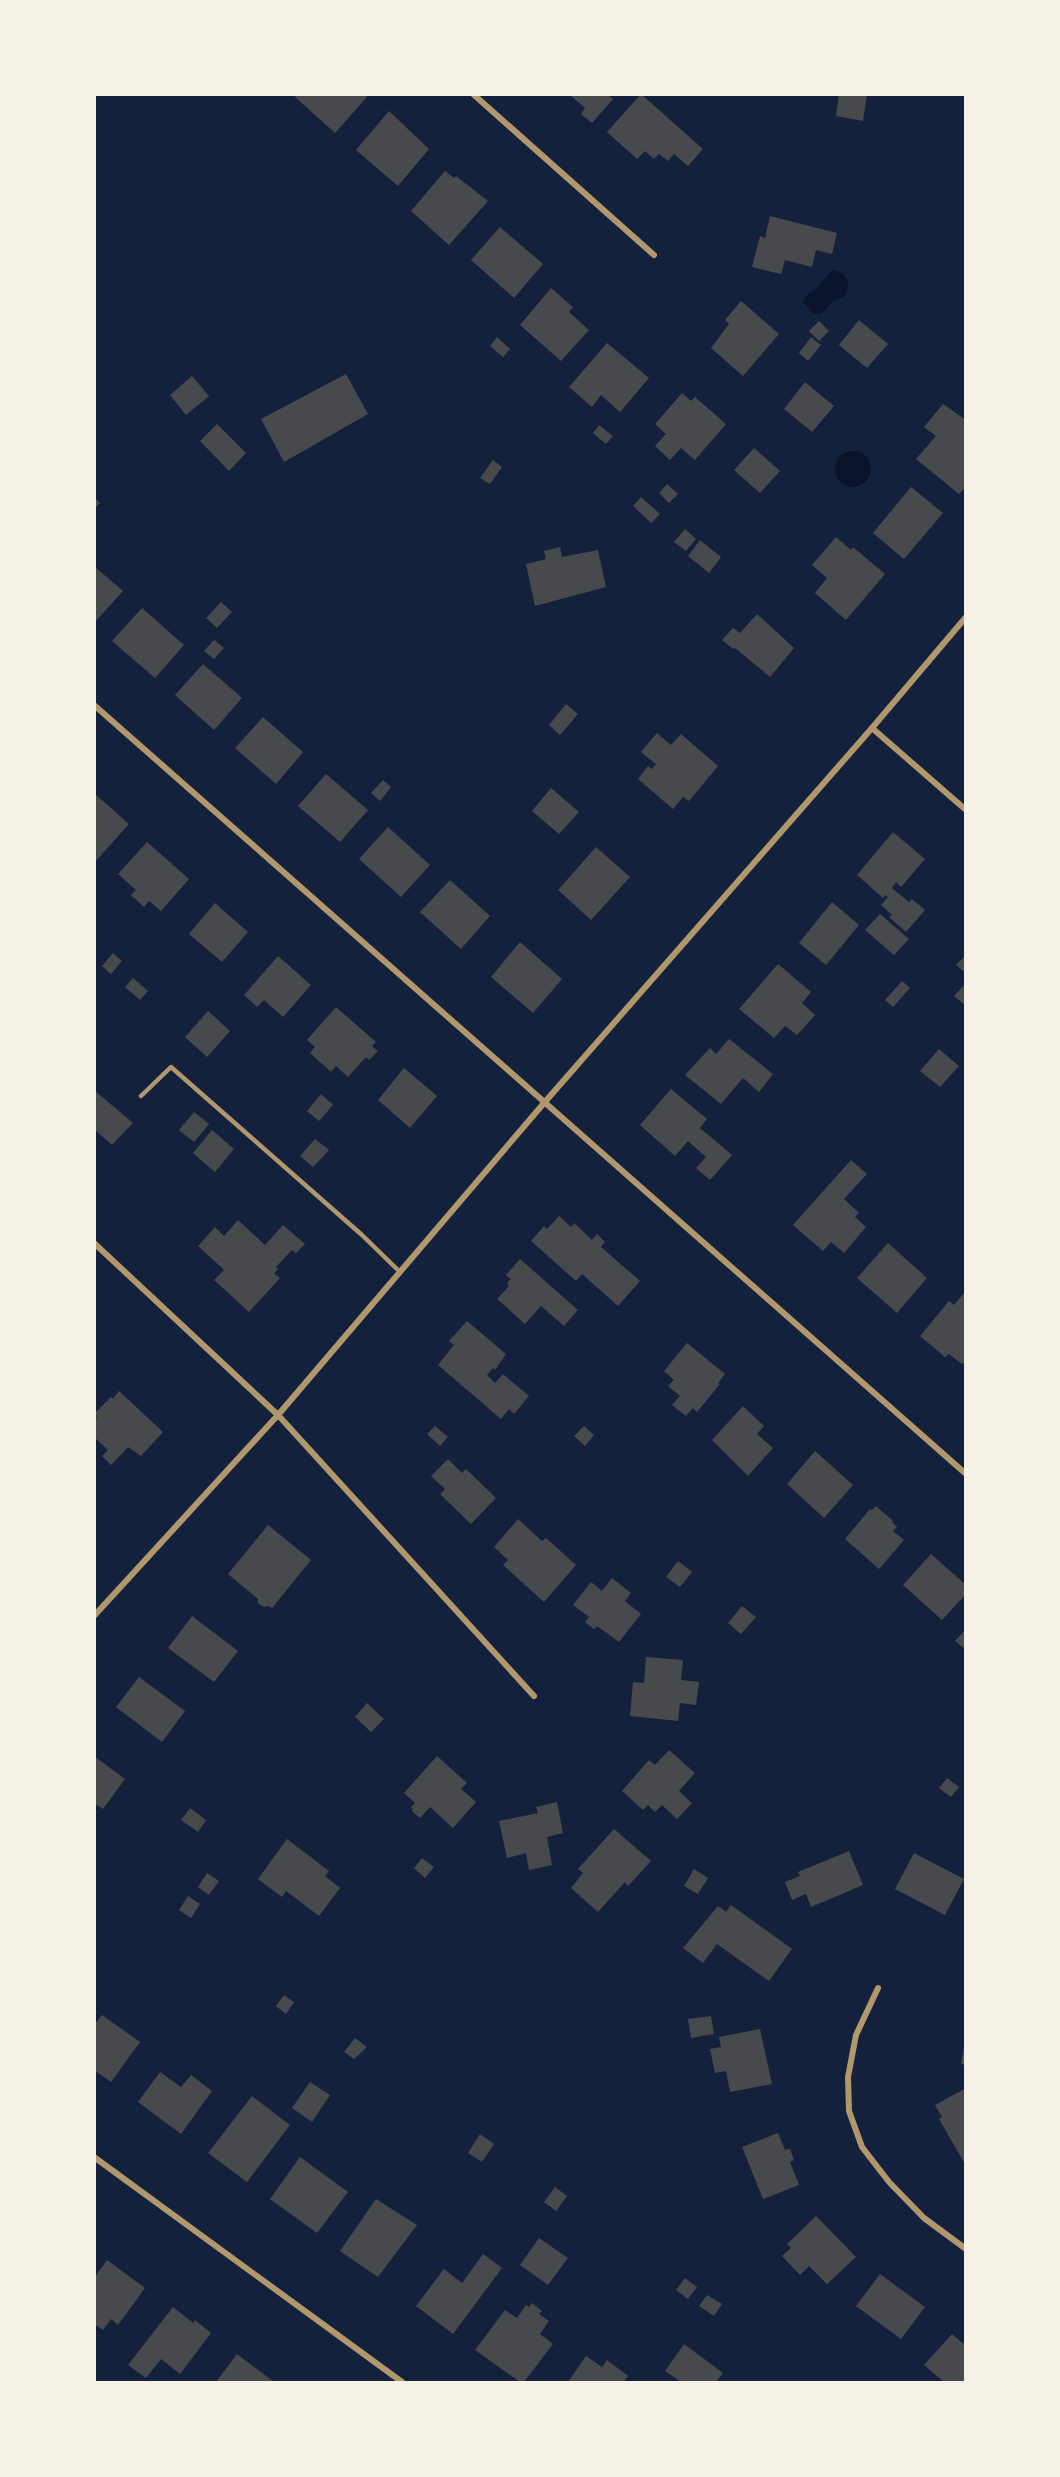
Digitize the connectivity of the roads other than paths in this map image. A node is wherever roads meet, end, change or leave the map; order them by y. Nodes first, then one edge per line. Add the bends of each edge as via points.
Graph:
1 (473, 94) edge
2 (654, 255) dead end
3 (966, 616) edge
4 (94, 705) edge
5 (872, 728) junction
6 (966, 810) edge
7 (141, 1096) dead end
8 (544, 1102) junction
9 (94, 1243) edge
10 (400, 1272) junction
11 (278, 1415) junction
12 (966, 1474) edge
13 (94, 1616) edge
14 (534, 1696) dead end
15 (878, 1988) dead end
16 (94, 2157) edge
17 (966, 2249) edge
18 (402, 2382) edge

1 - 2 street
3 - 5 street
4 - 8 street
5 - 6 street
5 - 8 street
7 - 10 lane via 171,1067
8 - 10 street
8 - 12 street
9 - 11 street
10 - 11 street
11 - 13 street
11 - 14 street
15 - 17 street via 856,2035 848,2077 849,2111 862,2147 889,2182 924,2218
16 - 18 street

